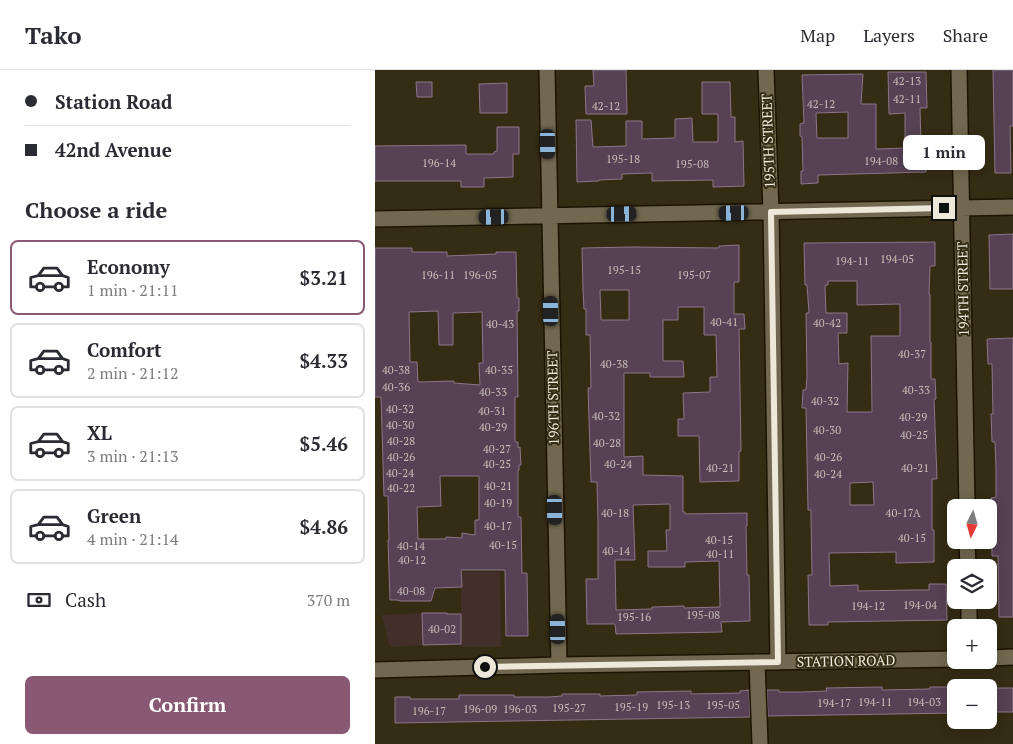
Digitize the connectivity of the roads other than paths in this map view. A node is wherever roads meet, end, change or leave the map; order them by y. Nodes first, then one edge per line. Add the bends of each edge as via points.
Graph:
1 (547, 70) edge
2 (766, 70) edge
3 (959, 70) edge
4 (1013, 207) edge
5 (961, 208) junction
6 (771, 212) junction
7 (550, 216) junction
8 (375, 219) edge
9 (967, 499) edge
10 (1013, 657) edge
11 (997, 658) edge
12 (947, 659) edge
13 (757, 662) junction
14 (778, 662) junction
15 (559, 665) junction
16 (375, 670) edge
17 (760, 744) edge

1 - 7 street, 196TH STREET
2 - 6 street, 195TH STREET
3 - 5 street, 194TH STREET
4 - 5 street
5 - 6 street
5 - 9 street, 194TH STREET
6 - 7 street
6 - 14 street, 195TH STREET
7 - 8 street
7 - 15 street, 196TH STREET
10 - 11 street
12 - 14 street, STATION ROAD
13 - 14 street, STATION ROAD
13 - 15 street, STATION ROAD
13 - 17 street
15 - 16 street, STATION ROAD

